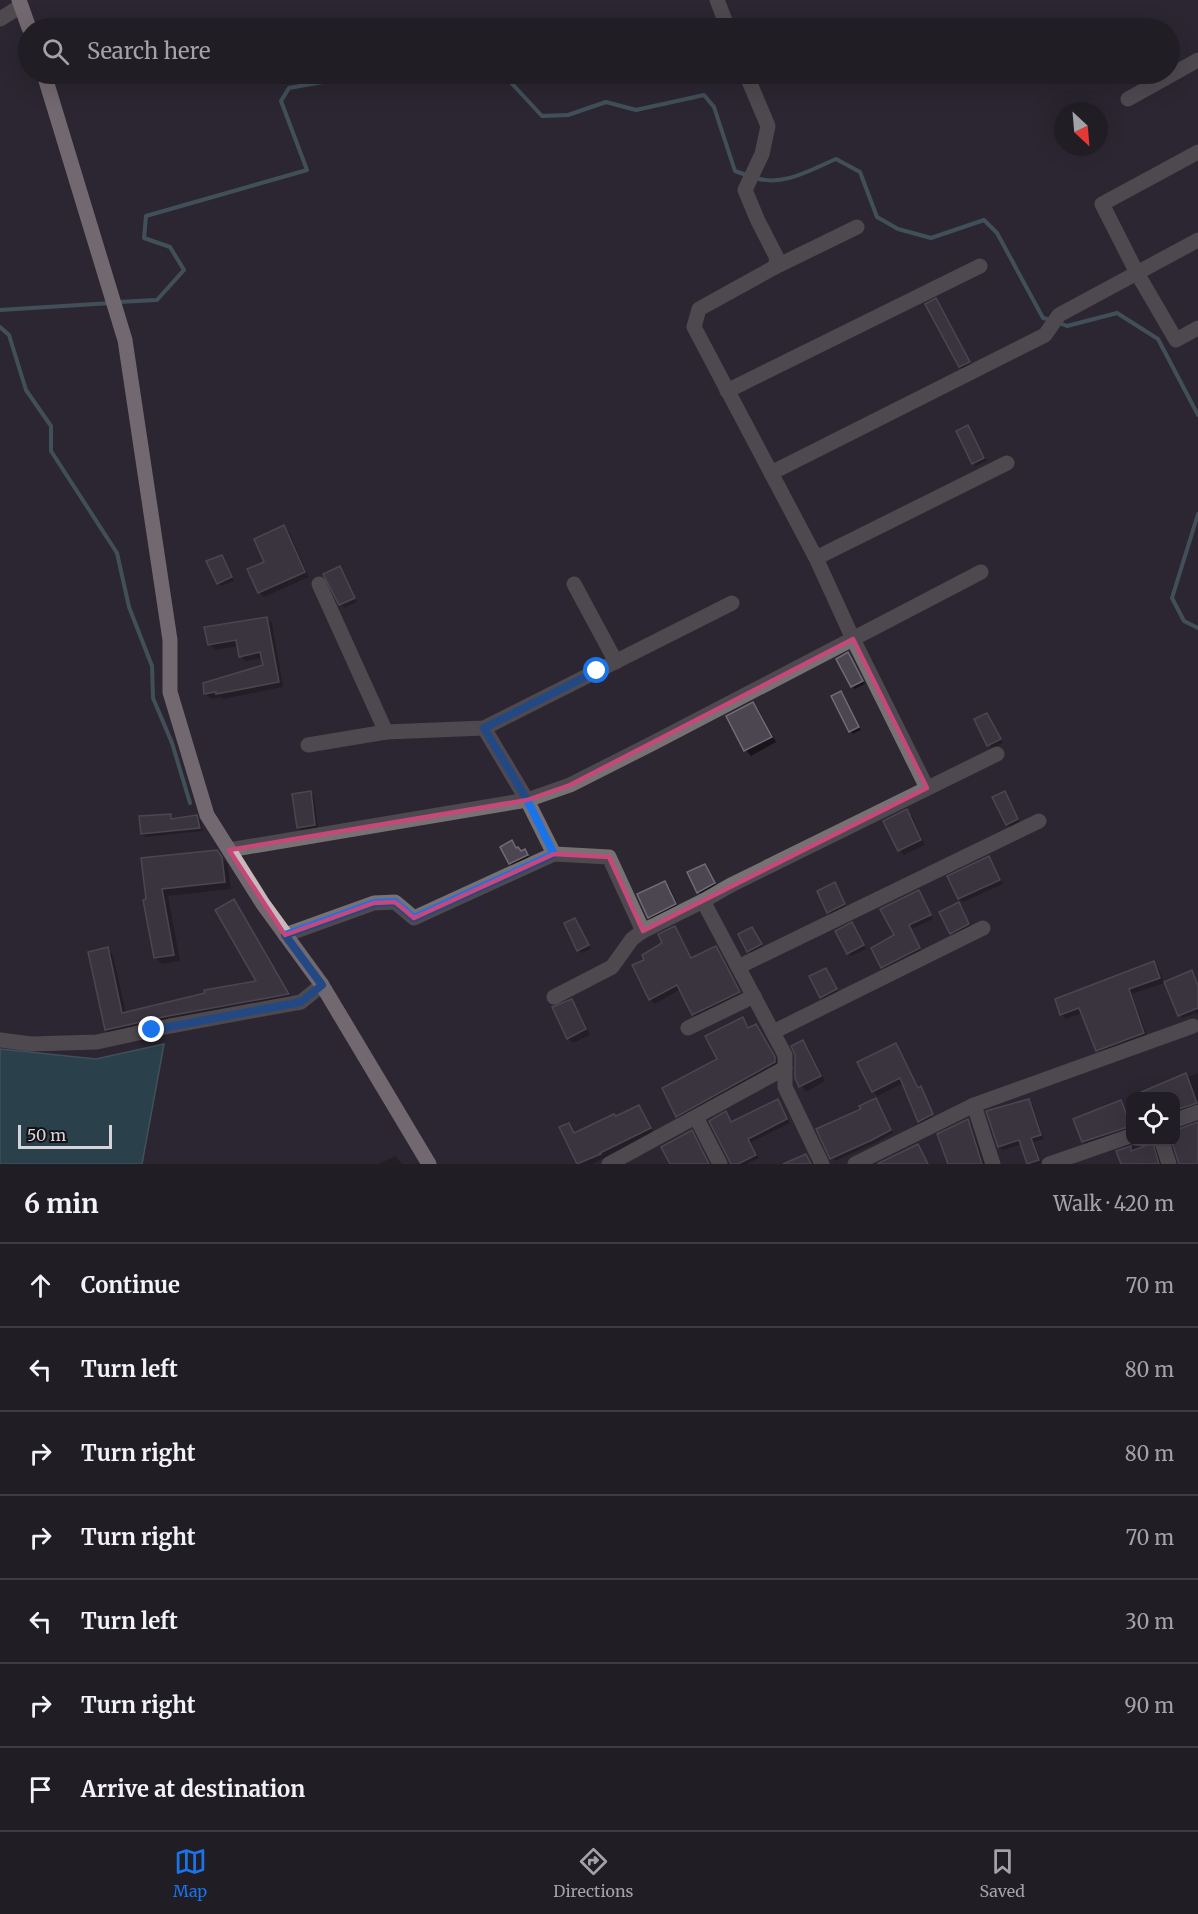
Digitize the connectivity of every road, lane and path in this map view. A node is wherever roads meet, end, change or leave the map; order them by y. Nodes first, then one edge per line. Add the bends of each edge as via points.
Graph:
1 (717, 0) edge
2 (20, 3) edge
3 (25, 18) edge
4 (724, 18) edge
5 (0, 19) edge
6 (1198, 60) edge
7 (1180, 70) edge
8 (47, 84) edge
9 (750, 84) edge
10 (1155, 84) edge
11 (1128, 99) dead end
12 (1198, 152) edge
13 (857, 227) dead end
14 (1198, 240) edge
15 (980, 266) dead end
16 (775, 267) junction
17 (1137, 273) junction
18 (1198, 328) edge
19 (727, 391) junction
20 (1007, 464) dead end
21 (771, 473) junction
22 (816, 558) junction
23 (981, 572) dead end
24 (319, 584) dead end
25 (574, 584) dead end
26 (732, 603) dead end
27 (853, 639) junction
28 (616, 662) junction
29 (484, 728) junction
30 (386, 732) junction
31 (308, 745) dead end
32 (997, 754) dead end
33 (927, 788) junction
34 (527, 800) junction
35 (1039, 821) dead end
36 (229, 850) junction
37 (554, 854) junction
38 (704, 901) junction
39 (983, 928) dead end
40 (643, 932) junction
41 (285, 935) junction
42 (738, 967) junction
43 (322, 985) junction
44 (754, 996) junction
45 (554, 997) dead end
46 (1193, 1026) dead end
47 (688, 1028) dead end
48 (773, 1032) junction
49 (0, 1040) edge
50 (785, 1068) junction
51 (974, 1104) junction
52 (1198, 1112) edge
53 (696, 1117) junction
54 (1180, 1119) edge
55 (1126, 1138) edge
56 (1163, 1146) edge
57 (429, 1164) edge
58 (609, 1164) edge
59 (720, 1164) edge
60 (822, 1164) edge
61 (855, 1164) edge
62 (993, 1164) edge
63 (1049, 1164) edge
64 (1169, 1164) edge

1 - 4 street
2 - 3 main road
2 - 5 street
6 - 7 street
8 - 36 main road via 125,340 170,640 170,692 207,815
9 - 16 street via 768,126 762,154 745,190 777,258
10 - 11 street
12 - 17 street via 1102,204
13 - 16 street
14 - 17 street
15 - 19 street
16 - 19 street via 699,309 694,327
17 - 18 street via 1176,340
17 - 21 street via 1059,315 1045,336
19 - 21 street
20 - 22 street
21 - 22 street
22 - 27 street
23 - 27 street
24 - 30 street
25 - 28 street
26 - 28 street
27 - 33 street
27 - 34 street via 581,780
28 - 29 street
29 - 30 street
29 - 34 street
30 - 31 street
32 - 33 street
33 - 38 street
34 - 36 street
34 - 37 street
35 - 42 street
36 - 41 main road
37 - 40 street via 609,857
37 - 41 street via 414,918 395,902 374,903
38 - 40 street
38 - 42 street
39 - 48 street
40 - 45 street via 632,939 612,967
41 - 43 main road
42 - 44 street
43 - 49 street via 301,1002 97,1042 31,1044
43 - 57 main road
44 - 47 street
44 - 48 street
46 - 51 street
48 - 50 street via 785,1055
50 - 53 street
50 - 60 street via 785,1087
51 - 61 street
51 - 62 street
52 - 54 street
53 - 58 street
53 - 59 street
55 - 63 street
56 - 64 street

